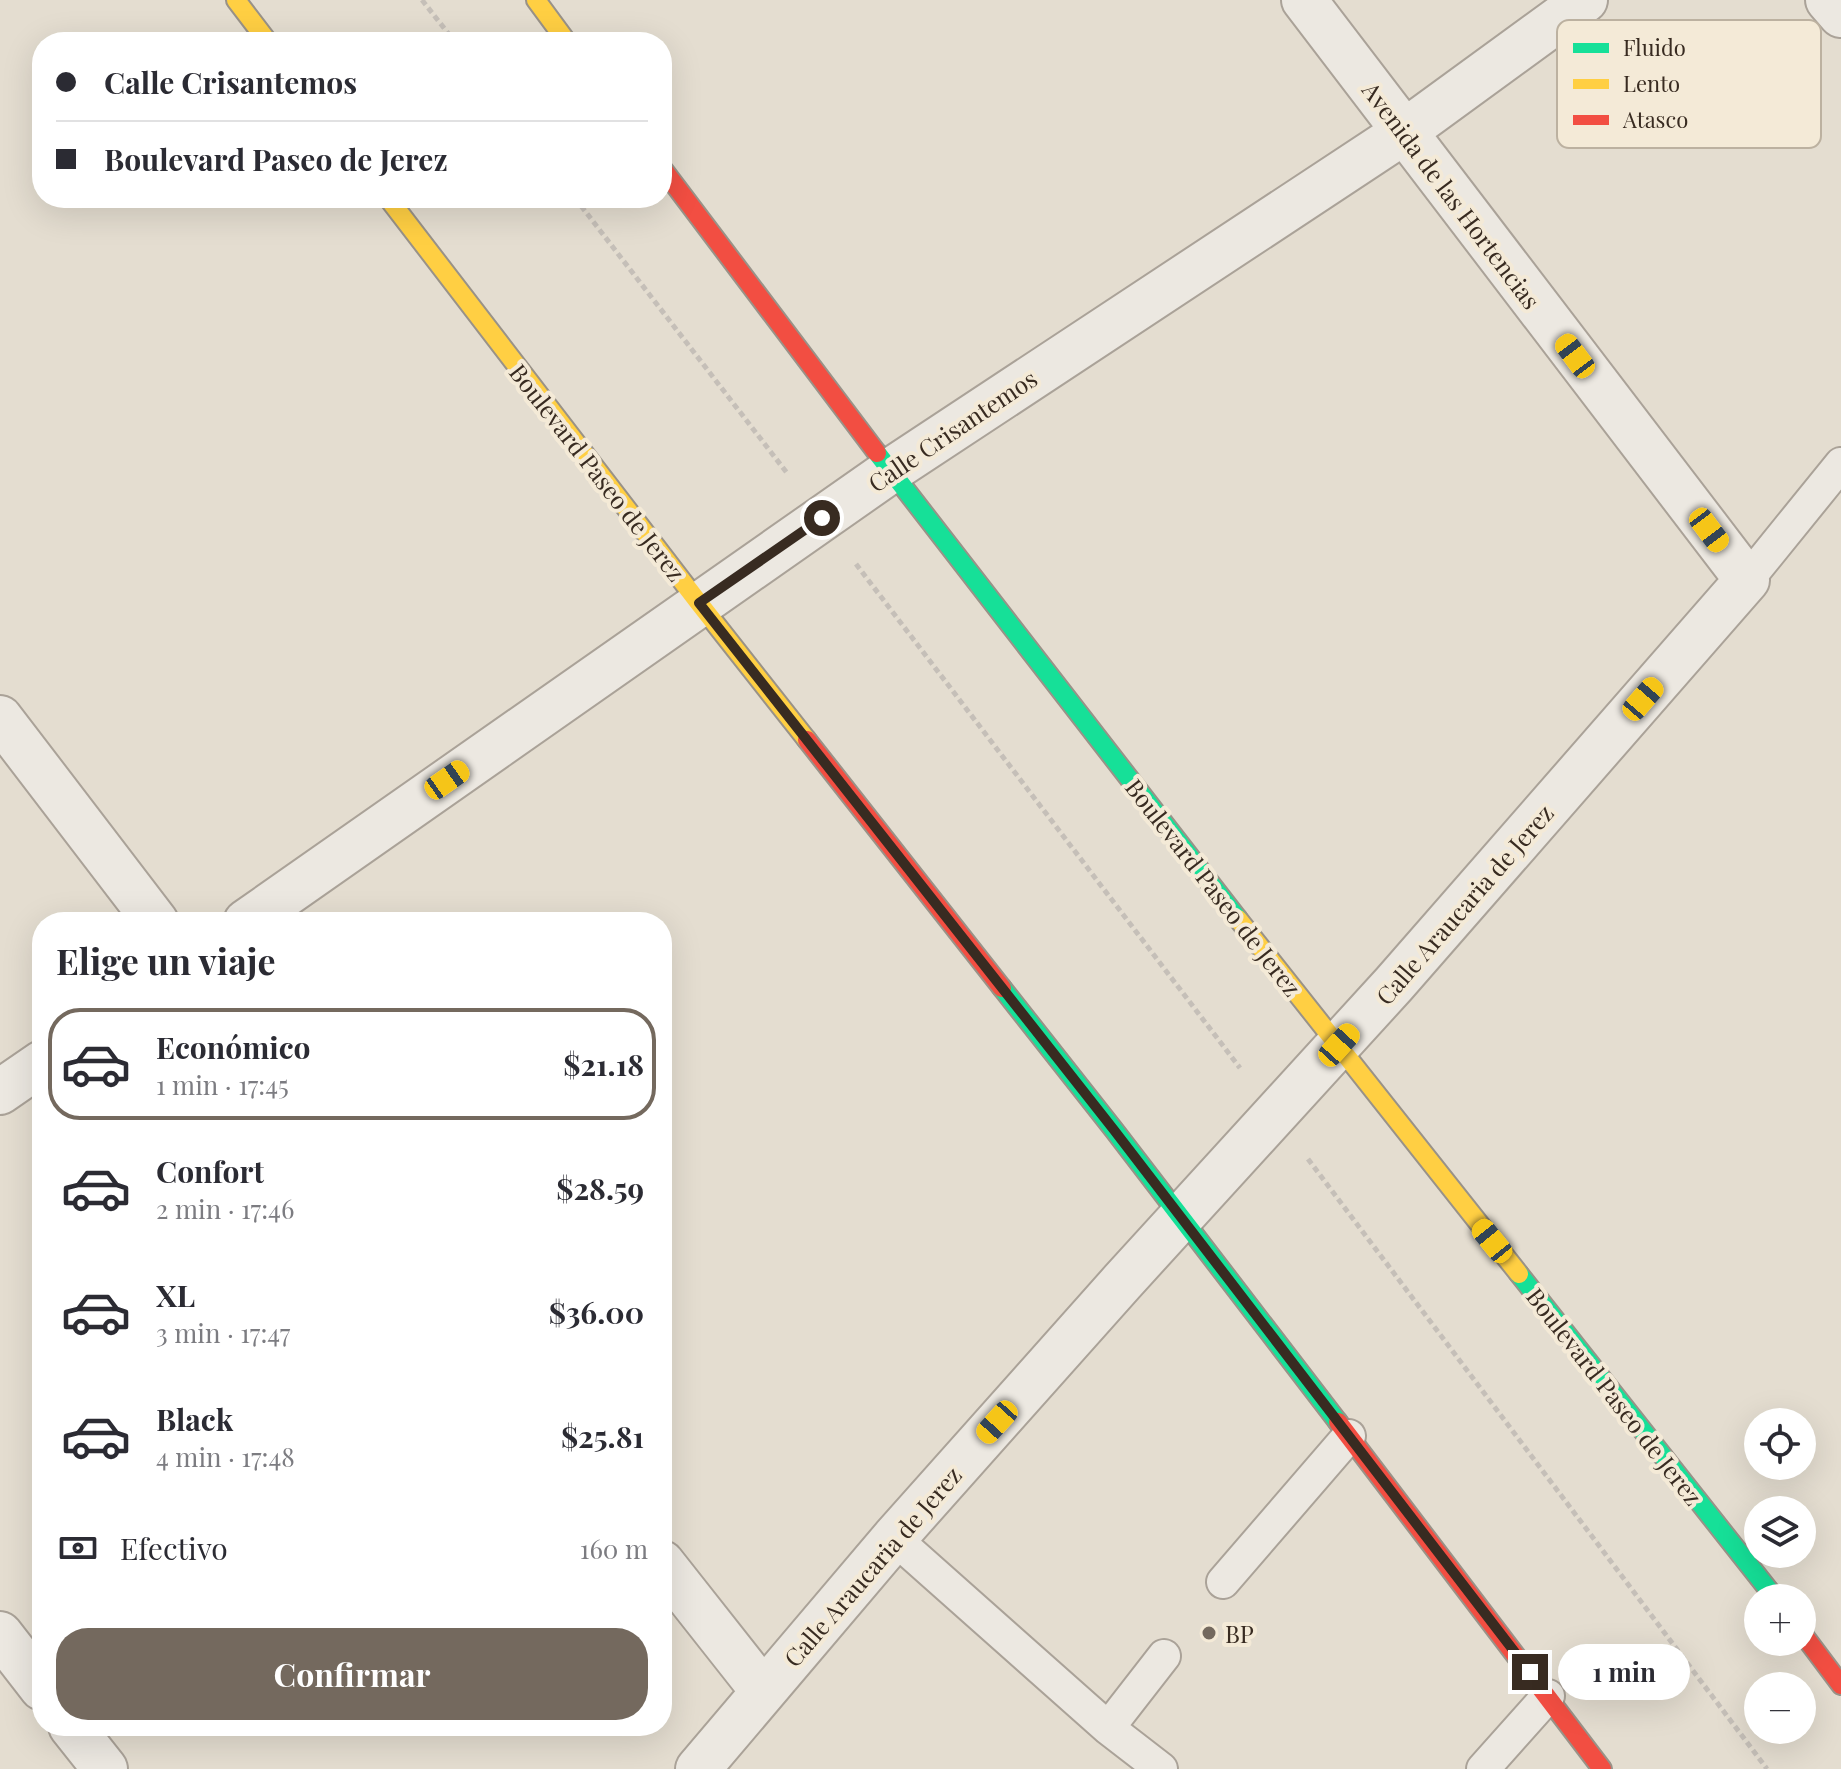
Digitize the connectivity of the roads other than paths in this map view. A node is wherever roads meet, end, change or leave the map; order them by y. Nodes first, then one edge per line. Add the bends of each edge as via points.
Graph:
1 (236, 0) edge
2 (536, 0) edge
3 (1304, 0) edge
4 (1585, 0) edge
5 (1828, 0) edge
6 (1841, 15) edge
7 (1557, 20) edge
8 (1558, 20) edge
9 (260, 32) edge
10 (560, 32) edge
11 (1404, 132) junction
12 (672, 181) edge
13 (396, 208) edge
14 (1841, 464) edge
15 (890, 471) junction
16 (1747, 580) junction
17 (699, 603) junction
18 (0, 718) edge
19 (148, 912) edge
20 (260, 912) edge
21 (1339, 1045) junction
22 (32, 1070) edge
23 (0, 1092) edge
24 (1180, 1218) junction
25 (1349, 1436) junction
26 (894, 1538) junction
27 (672, 1576) edge
28 (1223, 1582) dead end
29 (1764, 1584) edge
30 (0, 1634) edge
31 (1816, 1652) edge
32 (1164, 1656) dead end
33 (32, 1675) edge
34 (1841, 1685) edge
35 (763, 1691) junction
36 (1548, 1696) junction
37 (1108, 1728) junction
38 (79, 1736) edge
39 (105, 1769) edge
40 (698, 1769) edge
41 (1161, 1769) edge
42 (1483, 1769) edge
43 (1602, 1769) edge

1 - 9 main road
2 - 10 main road
3 - 11 street, Avenida de las Hortencias
4 - 8 street, Calle Crisantemos
5 - 6 street
7 - 11 street, Calle Crisantemos
11 - 15 street, Calle Crisantemos
11 - 16 street, Avenida de las Hortencias
12 - 15 main road, Boulevard Paseo de Jerez
13 - 17 main road, Boulevard Paseo de Jerez
14 - 16 lane, Calle Araucaria de Jerez
15 - 17 street, Calle Crisantemos
15 - 21 main road, Boulevard Paseo de Jerez
16 - 21 street, Calle Araucaria de Jerez
17 - 20 street, Calle Crisantemos
17 - 24 main road, Boulevard Paseo de Jerez
18 - 19 street
21 - 24 street, Calle Araucaria de Jerez
21 - 29 main road, Boulevard Paseo de Jerez
22 - 23 street
24 - 25 main road, Boulevard Paseo de Jerez
24 - 26 street, Calle Araucaria de Jerez
25 - 28 lane
25 - 36 main road, Boulevard Paseo de Jerez
26 - 35 street, Calle Araucaria de Jerez
26 - 37 lane
27 - 35 street
30 - 33 street
31 - 34 main road
32 - 37 lane
35 - 40 street, Calle Araucaria de Jerez
36 - 42 lane
36 - 43 main road, Boulevard Paseo de Jerez
37 - 41 lane
38 - 39 street

